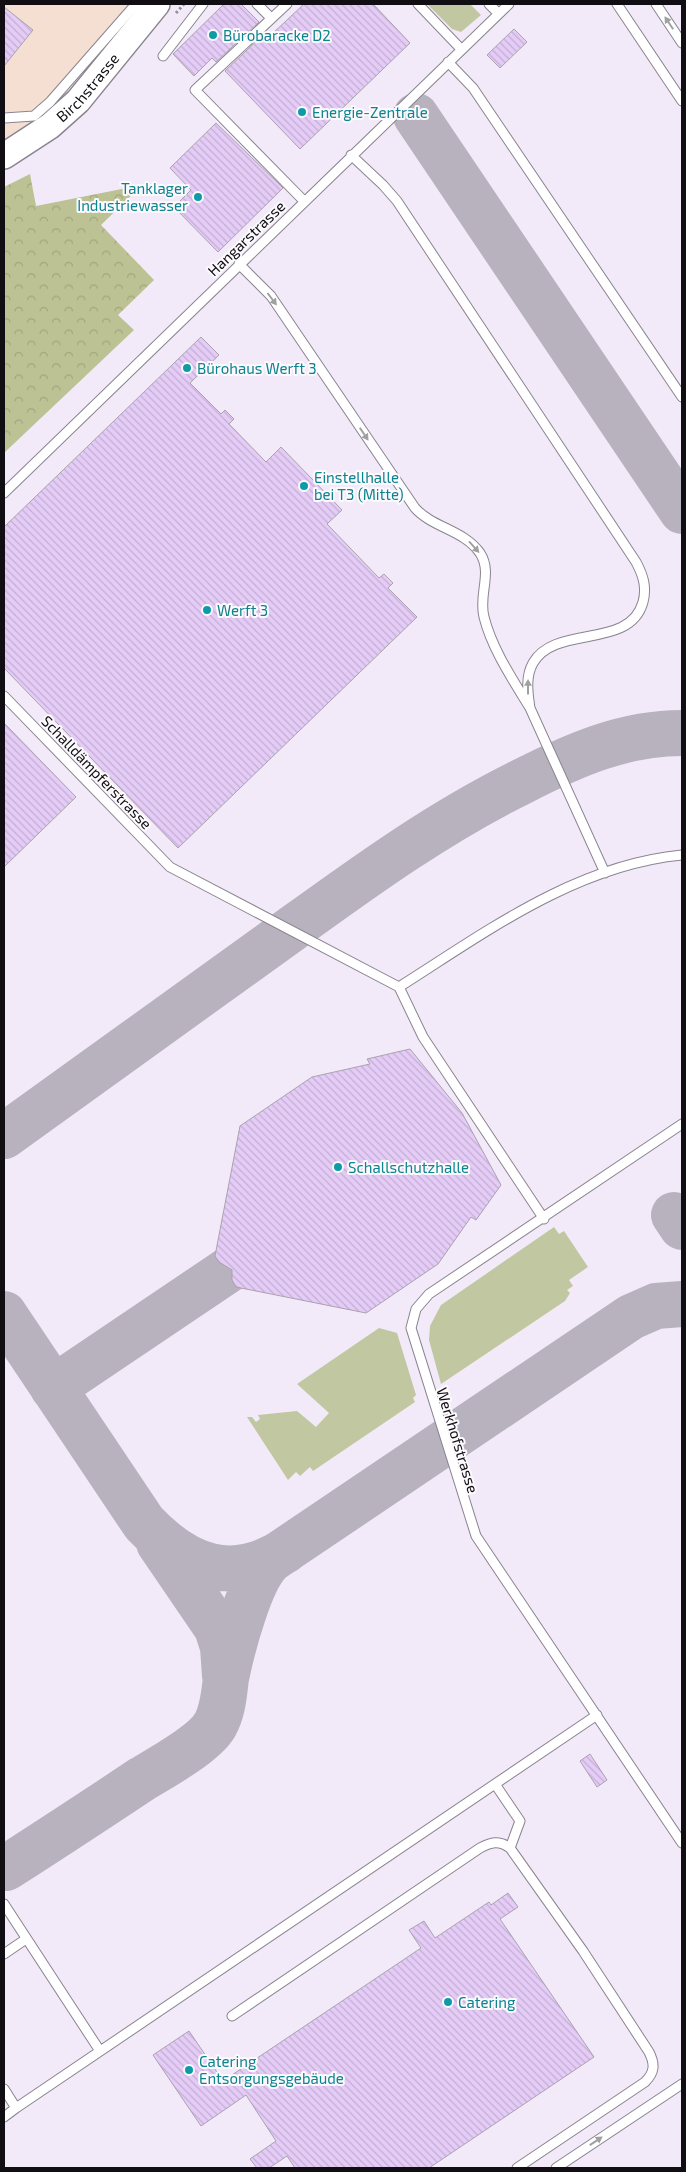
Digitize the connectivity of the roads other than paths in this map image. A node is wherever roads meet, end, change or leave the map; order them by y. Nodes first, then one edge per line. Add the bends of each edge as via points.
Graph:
1 (136, 4) edge
2 (157, 4) edge
3 (203, 4) edge
4 (256, 4) edge
5 (287, 4) edge
6 (418, 4) edge
7 (489, 4) edge
8 (509, 4) edge
9 (617, 4) edge
10 (656, 4) edge
11 (498, 13) junction
12 (271, 18) junction
13 (682, 42) edge
14 (461, 49) junction
15 (163, 56) dead end
16 (448, 62) junction
17 (682, 101) edge
18 (4, 118) edge
19 (351, 155) junction
20 (4, 156) edge
21 (304, 200) junction
22 (239, 264) junction
23 (682, 397) edge
24 (4, 493) edge
25 (4, 696) edge
26 (530, 708) junction
27 (682, 855) edge
28 (605, 873) junction
29 (399, 987) junction
30 (682, 1124) edge
31 (544, 1219) junction
32 (597, 1715) junction
33 (495, 1784) junction
34 (682, 1843) edge
35 (510, 1848) junction
36 (4, 1904) edge
37 (26, 1938) junction
38 (4, 1954) edge
39 (232, 2016) dead end
40 (100, 2051) junction
41 (682, 2084) edge
42 (4, 2089) edge
43 (16, 2108) junction
44 (4, 2117) edge
45 (517, 2168) edge
46 (556, 2168) edge

1 - 18 lane via 34,116
2 - 20 main road, Birchstrasse via 78,101 50,126
3 - 15 lane
4 - 12 lane
5 - 12 lane
6 - 14 lane
7 - 11 lane
8 - 11 lane, Hangarstrasse
9 - 17 lane
13 -> 10 lane
11 - 14 lane, Hangarstrasse
12 - 21 lane via 195,90
14 - 16 lane, Hangarstrasse
16 - 19 lane, Hangarstrasse
16 - 23 lane via 473,88
19 - 21 lane, Hangarstrasse
26 -> 19 lane via 528,680 538,656 567,641 612,630 631,620 642,605 644,579 636,562 397,202 384,185
21 - 22 lane, Hangarstrasse
22 - 24 lane, Hangarstrasse
22 -> 26 lane via 271,296 415,508 427,520 466,539 480,553 486,570 484,618 504,666
25 - 29 lane, Schalldämpferstrasse via 170,867
26 - 28 lane
27 - 28 lane via 648,860
28 - 29 lane via 505,920
29 - 31 lane via 423,1037
30 - 31 lane, Werkhofstrasse
31 - 32 lane, Werkhofstrasse via 429,1294 416,1309 411,1328 476,1536
32 - 33 lane
32 - 34 lane, Werkhofstrasse
33 - 35 lane via 520,1821
33 - 40 lane
35 - 39 lane via 496,1842 480,1848
35 - 45 lane via 588,1959 649,2052 654,2065 645,2082
36 - 37 lane
37 - 38 lane
37 - 40 lane
40 - 43 lane
46 -> 41 lane
42 - 43 lane
43 - 44 lane

